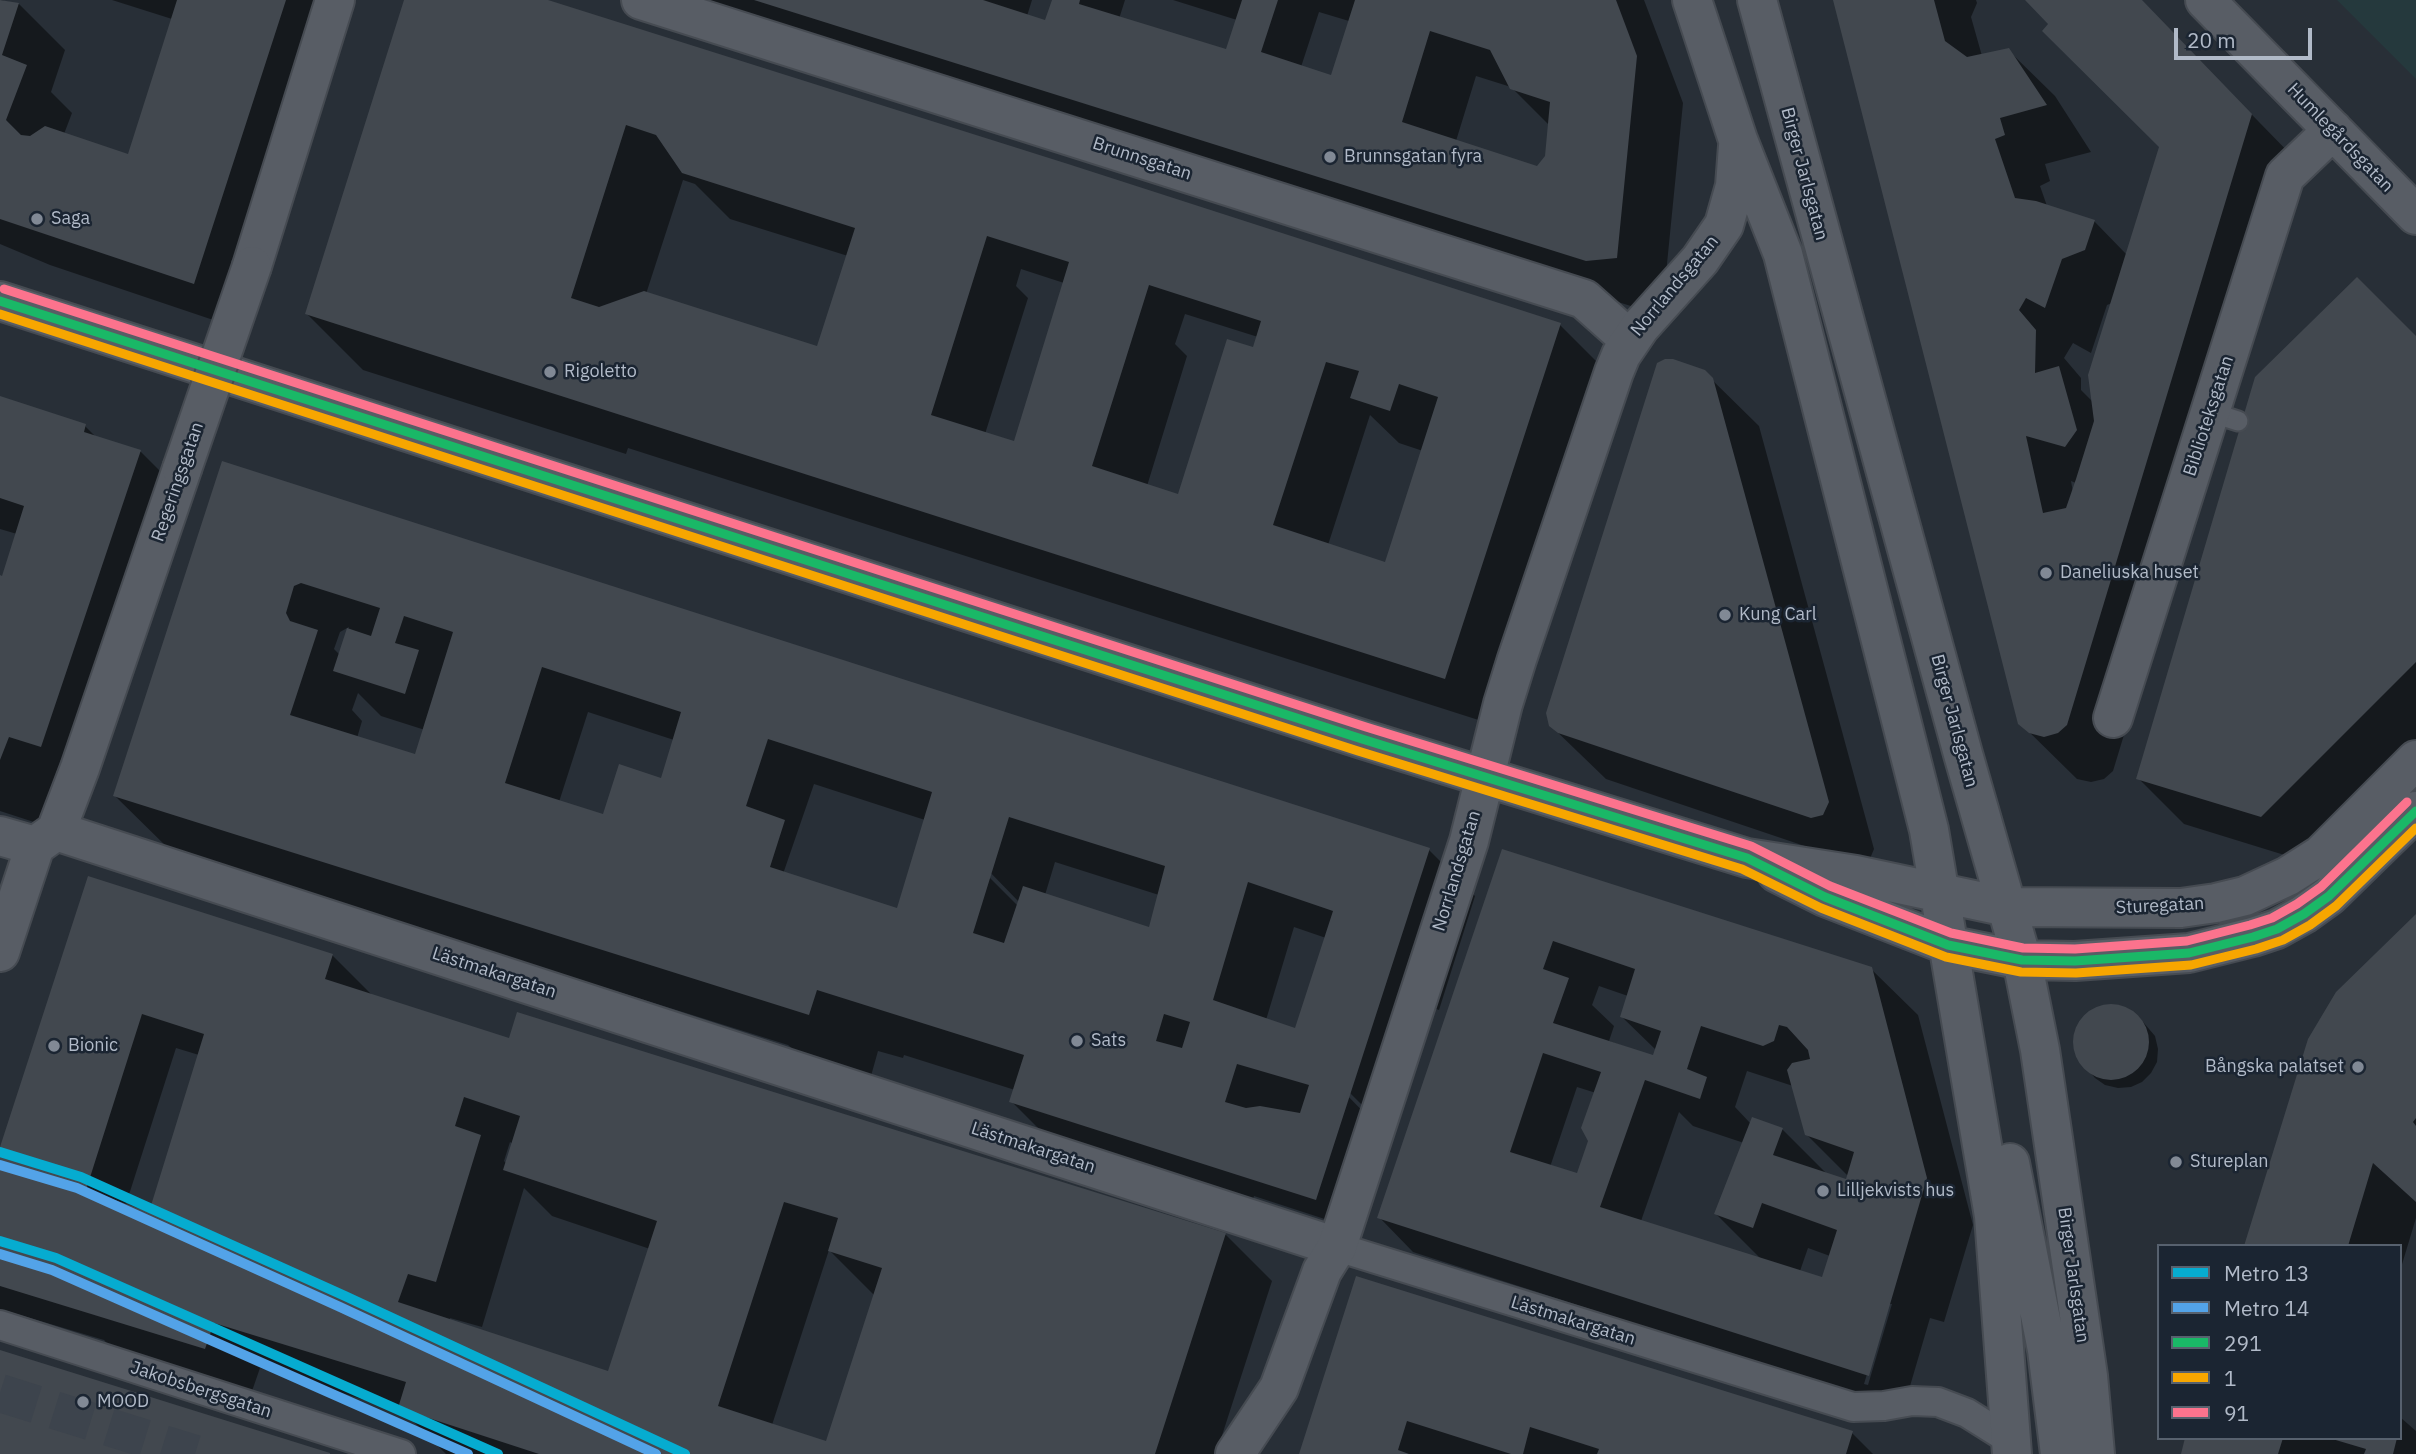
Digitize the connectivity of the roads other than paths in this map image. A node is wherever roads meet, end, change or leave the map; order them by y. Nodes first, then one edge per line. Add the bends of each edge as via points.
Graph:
1 (335, 0) edge
2 (641, 0) edge
3 (1692, 0) edge
4 (1757, 0) edge
5 (2205, 0) edge
6 (2333, 130) junction
7 (1738, 140) junction
8 (2416, 215) edge
9 (0, 300) edge
10 (1630, 340) junction
11 (2113, 718) dead end
12 (2416, 760) edge
13 (1484, 775) junction
14 (2416, 811) edge
15 (30, 837) edge
16 (1747, 858) junction
17 (1940, 892) junction
18 (2007, 907) junction
19 (1958, 947) junction
20 (0, 952) edge
21 (2022, 960) junction
22 (1337, 1247) junction
23 (0, 1325) edge
24 (2011, 1447) edge
25 (401, 1454) edge
26 (1235, 1454) edge
27 (2060, 1454) edge
28 (2095, 1454) edge

1 - 15 street, Regeringsgatan, bridge via 252,266 80,768
2 - 10 street, Brunnsgatan via 1584,299
3 - 7 street, Birger Jarlsgatan
4 - 18 street, Birger Jarlsgatan
5 - 6 street, Humlegårdsgatan
6 - 8 street, Humlegårdsgatan
6 - 11 street, Biblioteksgatan via 2285,176 2224,416
7 - 10 street, Norrlandsgatan via 1735,186 1724,225 1700,260
7 - 17 street, Birger Jarlsgatan via 1783,254 1929,830
9 - 13 street
10 - 13 street, Norrlandsgatan via 1614,372 1521,646
12 - 18 street, Sturegatan via 2321,855 2245,896 2181,908
13 - 16 street
13 - 22 street, Norrlandsgatan via 1469,841
14 - 21 street via 2329,896 2277,929 2189,953
15 - 20 street, Regeringsgatan
15 - 22 street, Lästmakargatan
16 - 17 street, Sturegatan
16 - 19 street via 1825,897
17 - 18 street, Sturegatan
17 - 19 street, Birger Jarlsgatan
18 - 21 street, Birger Jarlsgatan
19 - 21 street
19 - 24 street, Birger Jarlsgatan via 1994,1216
19 - 27 street, Birger Jarlsgatan via 2048,1350
21 - 28 street, Birger Jarlsgatan via 2044,1077 2088,1376
22 - 24 street, Lästmakargatan via 1853,1408 1937,1402 1967,1413
22 - 26 street, Norrlandsgatan via 1322,1271 1279,1388
23 - 25 street, Jakobsbergsgatan

